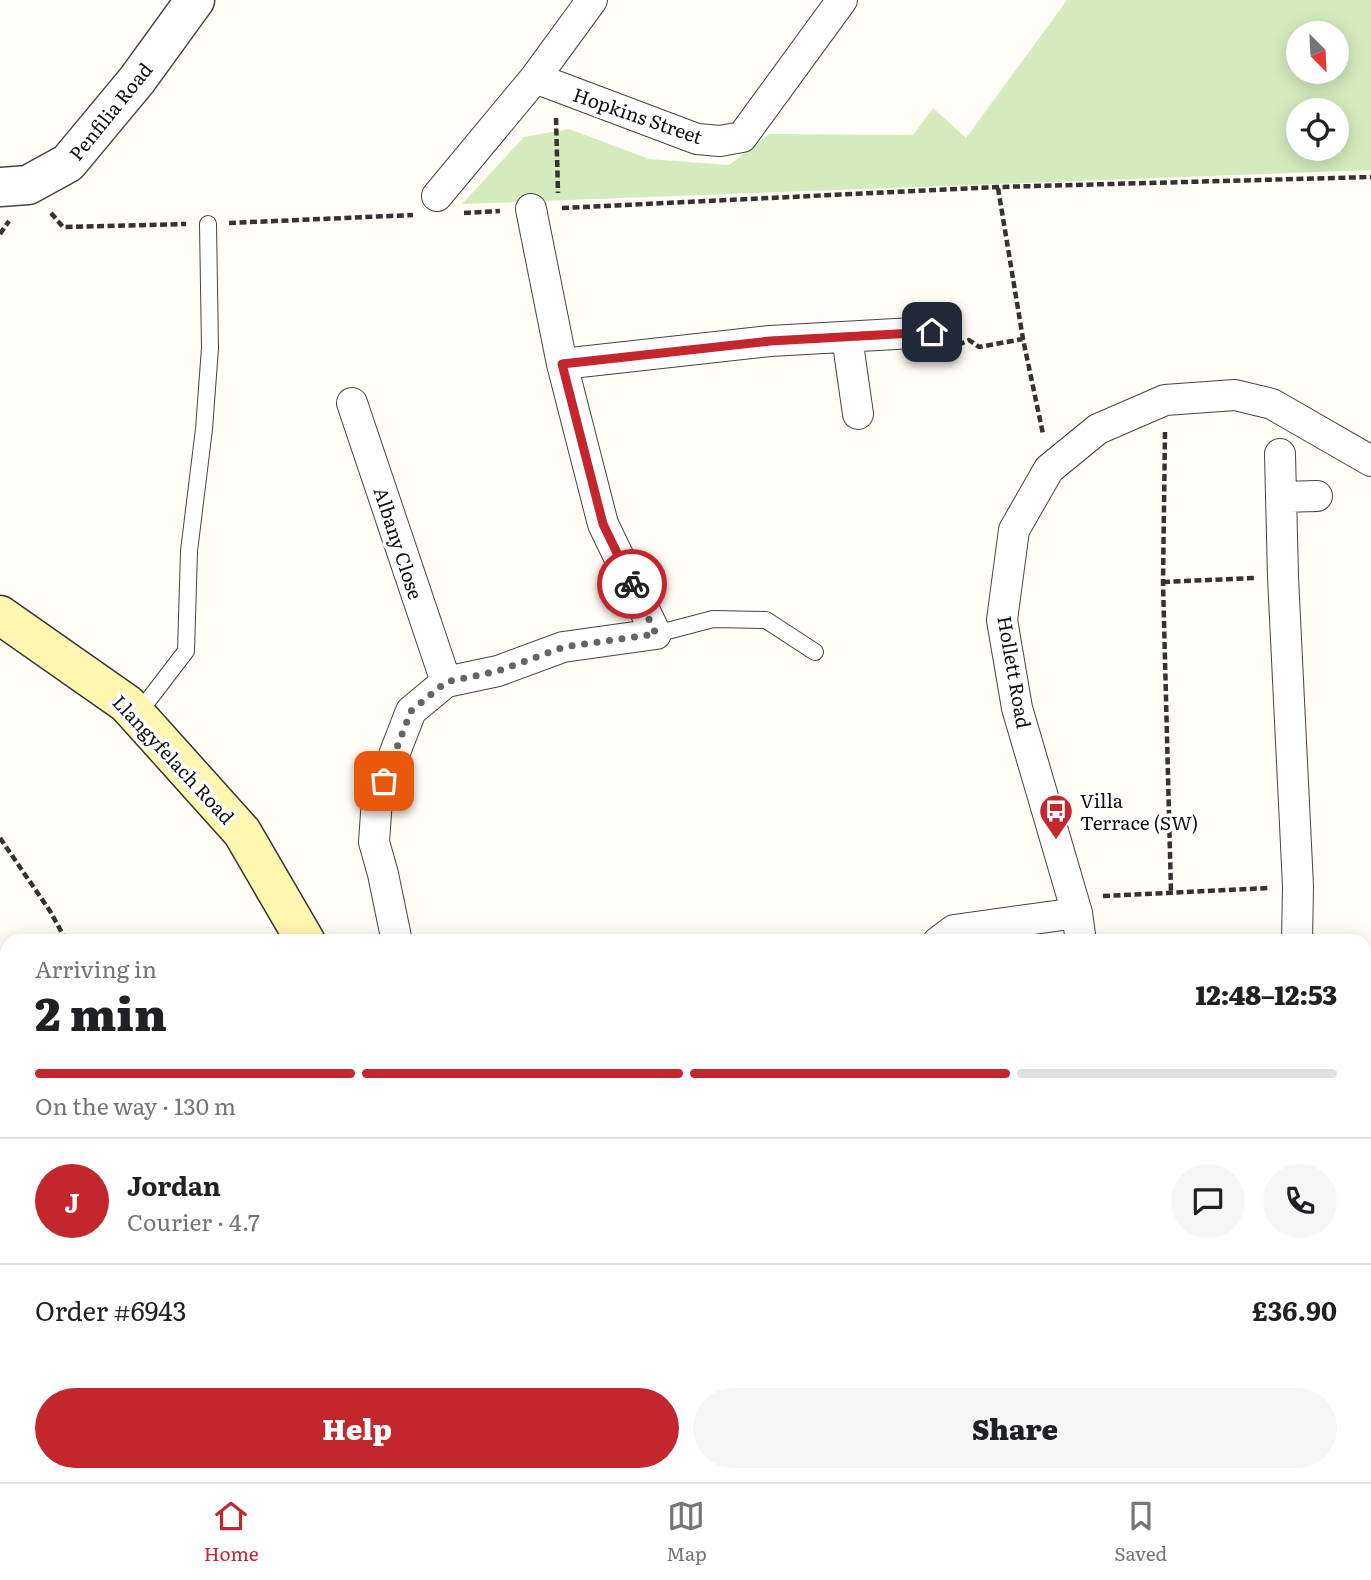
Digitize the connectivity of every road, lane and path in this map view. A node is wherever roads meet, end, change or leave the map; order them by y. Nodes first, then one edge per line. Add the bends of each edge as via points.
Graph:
1 (195, 0) edge
2 (592, 0) edge
3 (842, 0) edge
4 (545, 82) junction
5 (1371, 177) edge
6 (998, 187) junction
7 (5, 204) edge
8 (446, 205) joint
9 (544, 209) junction
10 (208, 224) dead end
11 (0, 234) edge
12 (932, 332) joint
13 (847, 337) junction
14 (1023, 339) junction
15 (562, 364) junction
16 (1165, 400) junction
17 (352, 403) dead end
18 (1039, 411) dead end
19 (858, 414) dead end
20 (1280, 454) dead end
21 (1371, 461) edge
22 (1317, 496) dead end
23 (1281, 497) junction
24 (1283, 577) junction
25 (1163, 582) junction
26 (0, 615) edge
27 (656, 634) junction
28 (815, 652) dead end
29 (446, 682) junction
30 (137, 716) junction
31 (0, 838) edge
32 (1298, 886) junction
33 (1171, 892) junction
34 (1077, 917) edge
35 (63, 934) edge
36 (301, 934) edge
37 (395, 934) edge
38 (949, 934) edge
39 (1297, 934) edge

1 - 7 street, Penfilia Road via 68,163
2 - 4 street
3 - 4 street, Hopkins Street via 742,137 697,139
4 - 8 street
4 - 9 path
5 - 6 path
6 - 9 path
6 - 14 path
7 - 11 path
8 - 9 path
9 - 15 street
10 - 30 lane via 210,348 190,551 186,651
12 - 13 street
12 - 14 path via 949,350 969,340 979,347
13 - 15 street
13 - 19 street
14 - 18 path
15 - 27 street via 603,524
16 - 21 street, Hollett Road via 1235,395 1272,404
16 - 25 path
16 - 34 street, Hollett Road via 1098,429 1049,469 1014,530 1002,620 1017,708
17 - 29 street, Albany Close
20 - 23 street
22 - 23 street
23 - 24 street
24 - 25 path
24 - 32 street
25 - 33 path
26 - 30 main road, Llangyfelach Road via 127,704
27 - 28 lane via 713,619 766,620
27 - 29 street via 564,647 498,671
29 - 37 street via 411,711 377,799 374,842
30 - 36 main road, Llangyfelach Road via 242,832
31 - 35 path
32 - 33 path
32 - 39 street
33 - 34 path
34 - 38 street

